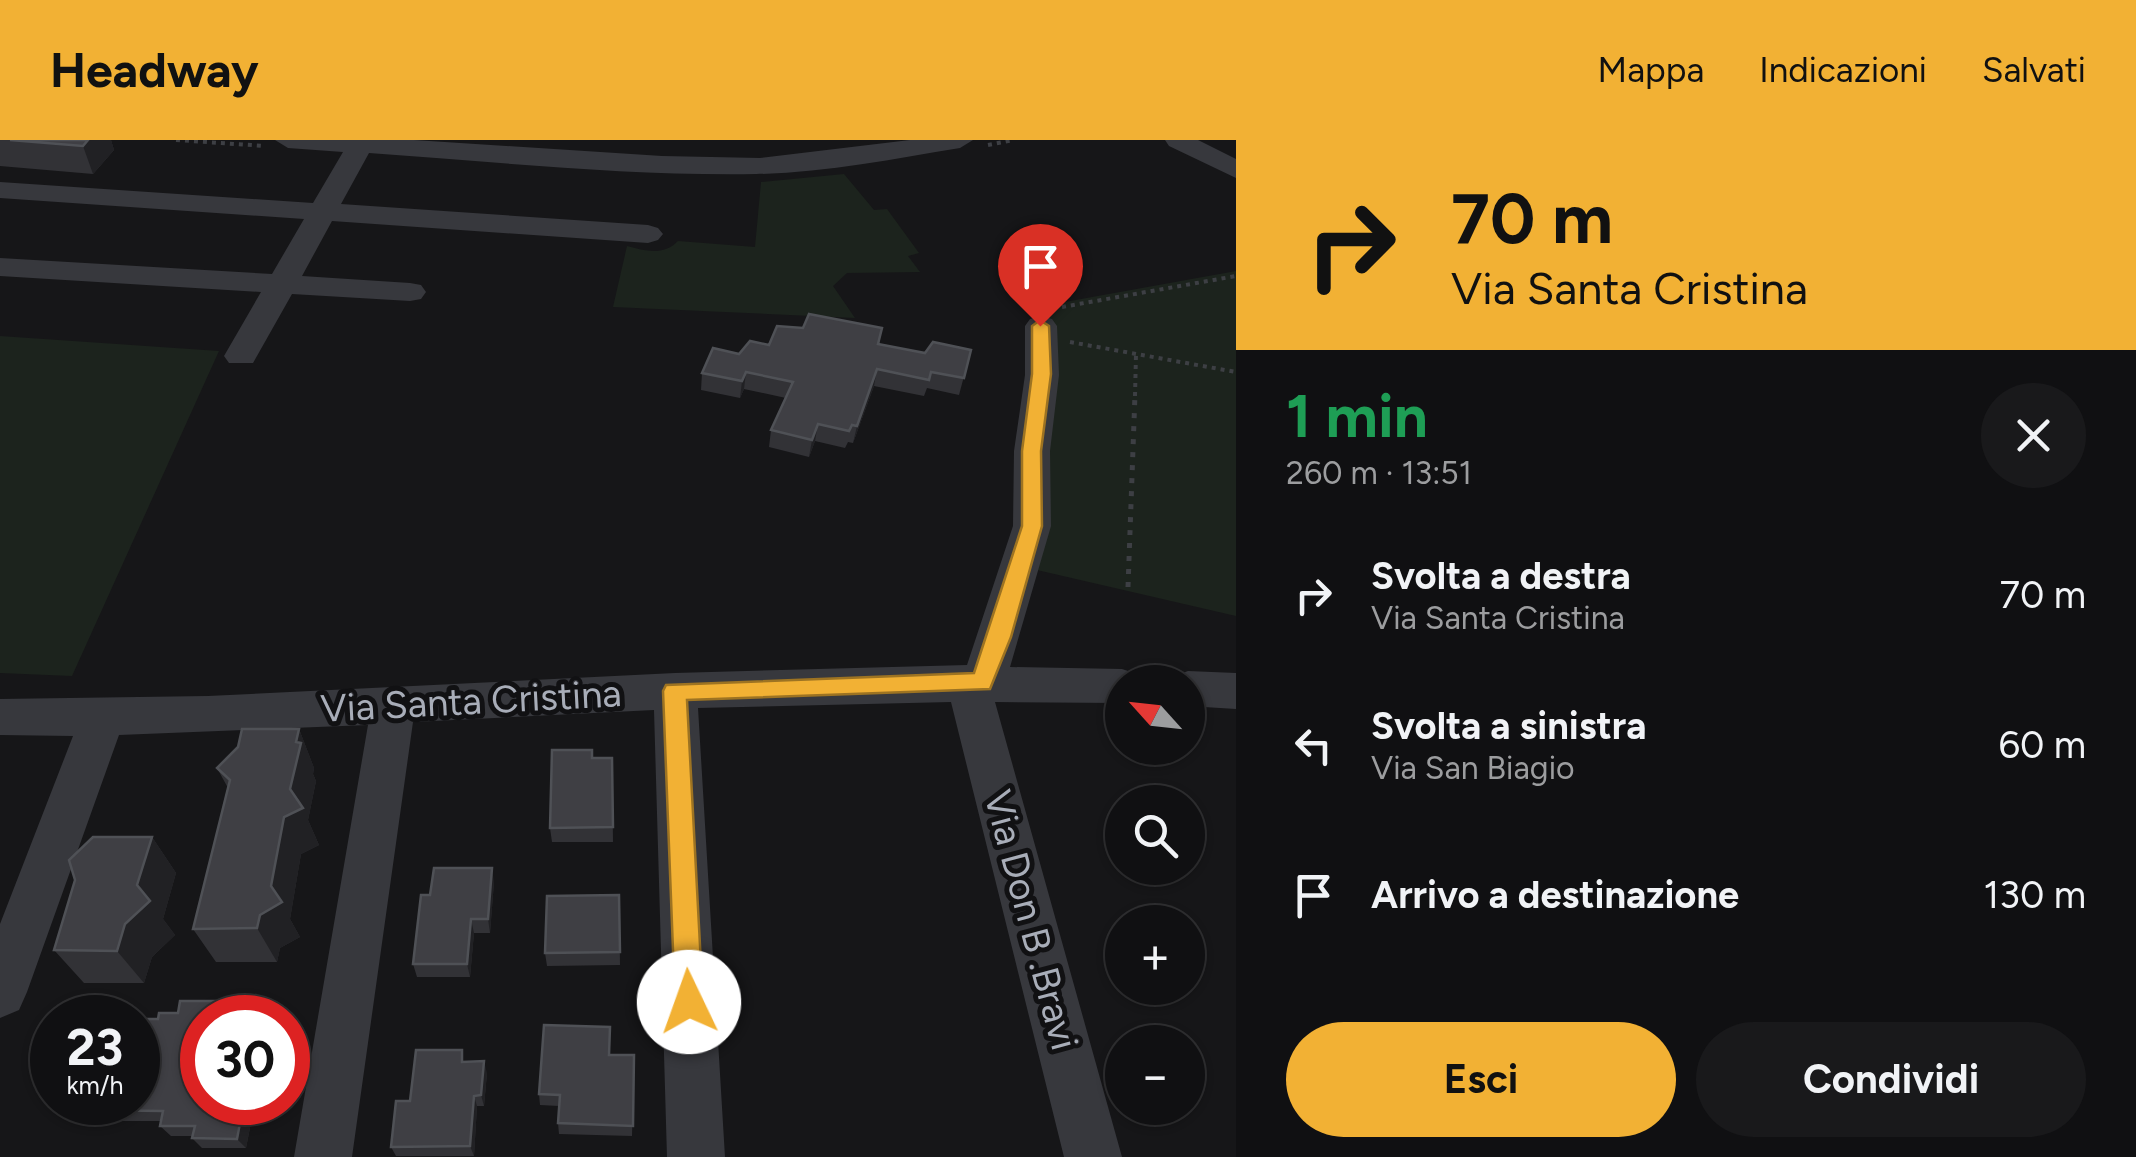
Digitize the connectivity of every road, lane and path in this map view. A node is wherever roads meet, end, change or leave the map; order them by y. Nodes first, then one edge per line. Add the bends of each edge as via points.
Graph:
1 (288, 140) edge
2 (960, 140) edge
3 (1182, 141) edge
4 (365, 144) edge
5 (1236, 170) edge
6 (0, 190) edge
7 (322, 212) junction
8 (648, 234) dead end
9 (0, 267) edge
10 (1236, 276) edge
11 (282, 284) junction
12 (410, 292) dead end
13 (1053, 325) junction
14 (1136, 354) junction
15 (241, 356) dead end
16 (1236, 372) edge
17 (1128, 587) dead end
18 (975, 682) junction
19 (1105, 686) edge
20 (1205, 690) edge
21 (675, 691) junction
22 (1236, 692) edge
23 (393, 705) junction
24 (0, 717) edge
25 (102, 720) junction
26 (0, 992) edge
27 (324, 1157) edge
28 (696, 1157) edge
29 (1092, 1157) edge

1 - 4 street
2 - 4 street via 760,166
3 - 5 street
4 - 7 street
6 - 7 street
7 - 8 street
7 - 11 street
9 - 11 street
10 - 13 path
11 - 12 street
11 - 15 street
13 - 14 path
13 - 18 street via 1032,451 1032,526 1000,637
14 - 16 path
14 - 17 path
18 - 19 street, Via Santa Cristina
18 - 21 street, Via Santa Cristina
18 - 29 street, Via Don B .Bravi
20 - 22 street
21 - 23 street, Via Santa Cristina
21 - 28 street
23 - 25 street, Via Santa Cristina
23 - 27 street
24 - 25 street, Via Santa Cristina
25 - 26 street

